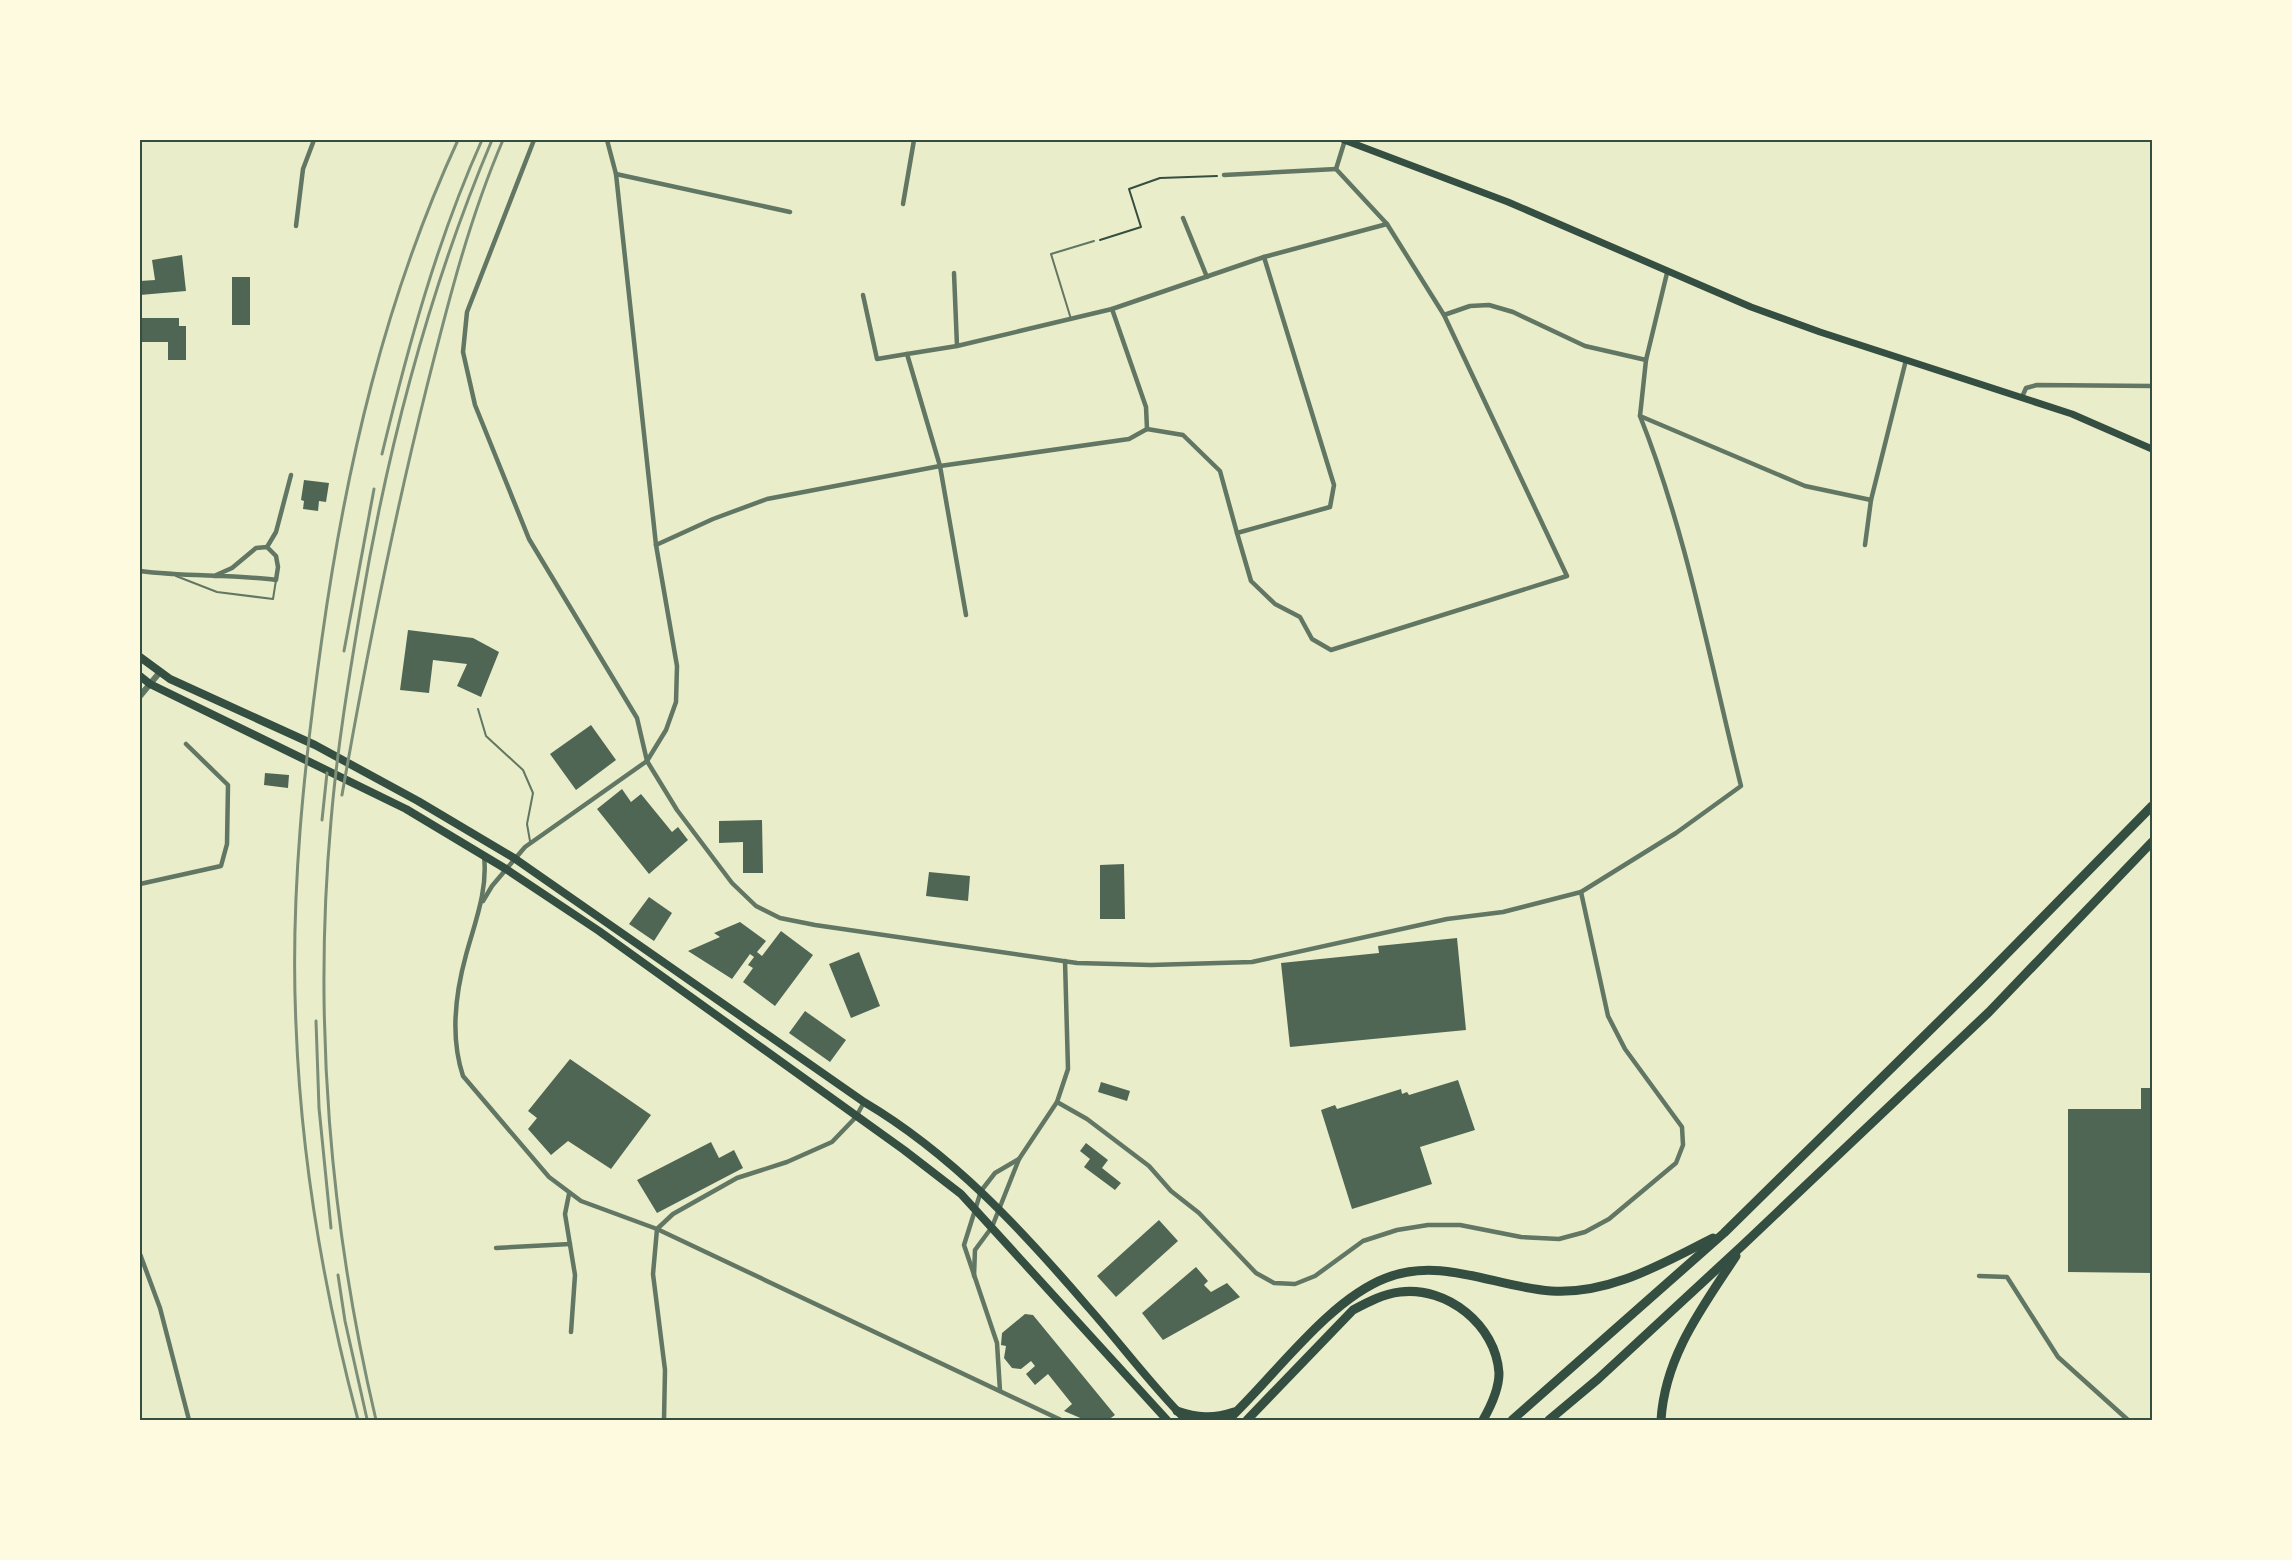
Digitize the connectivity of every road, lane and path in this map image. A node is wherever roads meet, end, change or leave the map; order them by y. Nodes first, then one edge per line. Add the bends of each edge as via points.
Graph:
1 (314, 140) edge
2 (534, 140) edge
3 (607, 140) edge
4 (914, 140) edge
5 (1344, 140) edge
6 (1336, 169) junction
7 (616, 174) junction
8 (1224, 176) joint
9 (903, 204) dead end
10 (790, 212) dead end
11 (1183, 219) dead end
12 (1387, 224) junction
13 (296, 226) dead end
14 (1094, 241) joint
15 (1264, 257) junction
16 (954, 273) dead end
17 (1667, 273) junction
18 (1207, 277) junction
19 (863, 295) dead end
20 (1112, 309) junction
21 (1444, 315) junction
22 (1071, 319) junction
23 (957, 346) junction
24 (907, 354) junction
25 (1646, 360) junction
26 (1906, 360) junction
27 (2152, 386) edge
28 (2022, 396) junction
29 (1640, 416) junction
30 (1147, 429) junction
31 (2152, 449) edge
32 (940, 466) junction
33 (291, 475) dead end
34 (1871, 500) junction
35 (1238, 533) junction
36 (656, 545) junction
37 (1865, 545) dead end
38 (267, 547) junction
39 (140, 571) edge
40 (176, 576) junction
41 (214, 576) junction
42 (276, 580) junction
43 (966, 615) dead end
44 (140, 657) edge
45 (160, 672) junction
46 (140, 676) edge
47 (150, 684) junction
48 (140, 696) edge
49 (478, 709) dead end
50 (186, 744) dead end
51 (647, 761) junction
52 (2152, 806) edge
53 (530, 842) junction
54 (2152, 842) edge
55 (484, 856) junction
56 (514, 858) junction
57 (506, 869) junction
58 (140, 884) edge
59 (1581, 892) junction
60 (481, 905) junction
61 (1065, 961) junction
62 (864, 1102) junction
63 (1057, 1102) junction
64 (856, 1117) junction
65 (1019, 1159) junction
66 (981, 1191) junction
67 (569, 1194) junction
68 (997, 1209) junction
69 (975, 1211) junction
70 (992, 1227) junction
71 (657, 1229) junction
72 (1724, 1233) junction
73 (570, 1244) junction
74 (1744, 1244) junction
75 (496, 1248) dead end
76 (140, 1254) edge
77 (974, 1276) junction
78 (1979, 1276) dead end
79 (570, 1332) dead end
80 (1000, 1391) junction
81 (1239, 1410) junction
82 (1177, 1411) junction
83 (189, 1420) edge
84 (664, 1420) edge
85 (1061, 1420) edge
86 (1167, 1420) edge
87 (1186, 1420) edge
88 (1228, 1420) edge
89 (1248, 1420) edge
90 (1483, 1420) edge
91 (1512, 1420) edge
92 (1549, 1420) edge
93 (1661, 1420) edge
94 (2128, 1420) edge

1 - 13 street via 303,169
2 - 51 street via 467,312 463,352 474,405 529,539 637,718
3 - 7 street
4 - 9 street
5 - 6 street
5 - 17 main road via 1508,202
6 - 8 street
6 - 12 street
7 - 10 street
7 - 36 street
8 - 14 path via 1160,178 1130,189 1140,227
11 - 18 street
12 - 15 street
12 - 21 street
14 - 22 lane via 1051,254
15 - 18 street
15 - 35 street via 1334,485 1330,507
16 - 23 street
17 - 25 street
17 - 26 main road
18 - 20 street
19 - 24 street via 877,359
20 - 22 street
20 - 30 street via 1146,407
21 - 25 street via 1470,306 1489,305 1585,346
21 - 35 street via 1567,576 1331,650 1312,639 1300,617 1275,604 1251,581
22 - 23 street
23 - 24 street
24 - 32 street
25 - 29 street
26 - 28 main road
26 - 34 street
27 - 28 street via 2037,385 2026,388
28 - 31 main road
29 - 34 street via 1805,486
29 - 59 street via 1676,521 1741,786 1676,833
30 - 32 street via 1129,439
30 - 35 street via 1183,435 1220,471
32 - 36 street via 767,499
32 - 43 street
33 - 38 street via 276,532
34 - 37 street
36 - 51 street via 677,666 676,702 666,730
38 - 41 street via 256,548 232,568
38 - 42 street via 276,556
39 - 40 street
40 - 41 street
40 - 42 lane via 217,592 273,599
41 - 42 street
44 - 45 main road
45 - 47 street
45 - 56 main road via 315,745
46 - 47 main road
47 - 48 street
47 - 55 main road via 406,809
49 - 53 lane via 486,736 523,770 533,793 527,824
50 - 58 street via 228,785 227,844 221,866
51 - 53 street
51 - 61 street via 677,810 732,883 756,906 780,918
52 - 72 highway
53 - 56 street
54 - 74 highway via 1989,1012
55 - 57 main road
55 - 60 street
56 - 57 street
56 - 62 main road
57 - 60 street
57 - 64 main road via 599,931
59 - 61 street via 1503,912 1447,919 1252,962 1151,965
59 - 63 street via 1608,1016 1625,1049 1682,1127 1683,1145 1676,1163 1610,1219 1585,1232 1559,1239 1521,1238 1460,1225 1397,1230 1364,1241 1315,1276 1295,1284 1274,1283 1256,1274 1149,1166 1087,1119
60 - 67 street via 465,957 456,1010 456,1056 463,1076 549,1177
61 - 63 street via 1068,1069
62 - 64 street
62 - 66 main road via 898,1122
63 - 65 street
64 - 69 main road via 961,1194
64 - 71 street via 832,1142 738,1178 673,1214
65 - 66 street via 995,1173
65 - 68 street
66 - 68 main road
66 - 69 street
67 - 71 street
67 - 73 street via 565,1214
68 - 70 street
68 - 82 main road via 1087,1305
69 - 70 main road
69 - 77 street via 964,1245
70 - 77 street via 975,1250
70 - 86 main road
71 - 80 street
71 - 84 street via 653,1274 664,1370
72 - 81 highway via 1626,1280 1590,1289 1552,1291 1452,1270 1420,1269 1386,1278 1357,1292
72 - 91 highway
73 - 75 street
73 - 79 street via 575,1275
74 - 92 highway
74 - 93 highway via 1681,1343 1665,1391
76 - 83 street via 160,1308
77 - 80 street via 997,1342
78 - 94 street via 2007,1277 2058,1357
80 - 85 street
81 - 82 highway via 1209,1418
81 - 88 highway
82 - 87 main road
89 - 90 highway via 1353,1310 1372,1299 1400,1292 1449,1299 1475,1319 1493,1345 1499,1374 1494,1399

